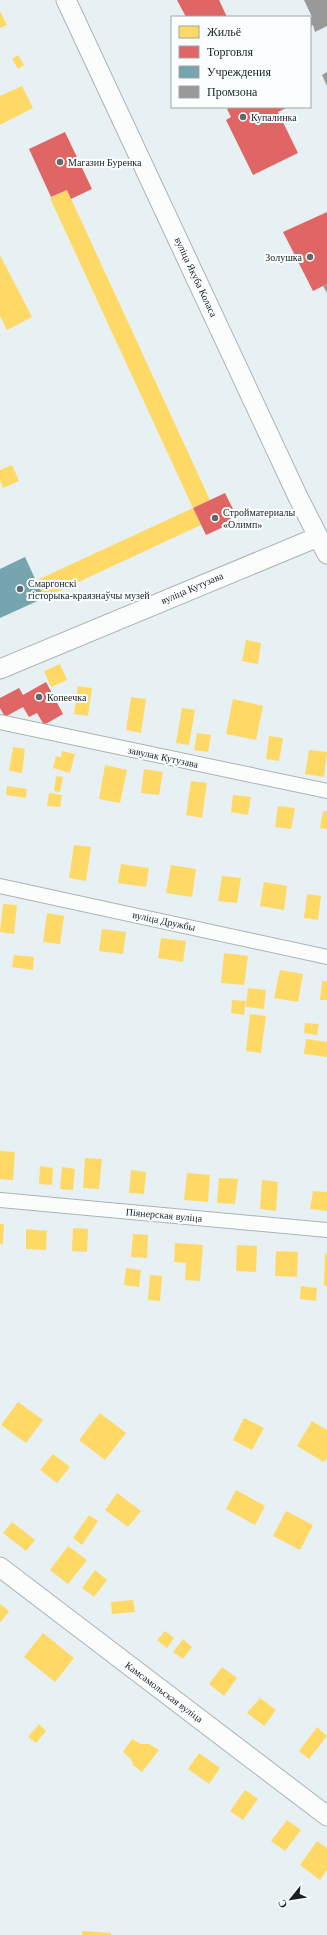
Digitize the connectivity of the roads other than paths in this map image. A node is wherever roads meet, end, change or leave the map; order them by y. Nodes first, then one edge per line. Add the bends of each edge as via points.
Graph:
1 (66, 0) edge
2 (322, 536) edge
3 (327, 554) edge
4 (0, 669) edge
5 (0, 722) edge
6 (327, 791) edge
7 (0, 886) edge
8 (327, 957) edge
9 (0, 1200) edge
10 (327, 1230) edge
11 (0, 1567) edge
12 (327, 1816) edge

1 - 2 main road, вуліца Якуба Коласа
2 - 3 main road, вуліца Якуба Коласа
2 - 4 main road, вуліца Кутузава
5 - 6 street, завулак Кутузава
7 - 8 street, вуліца Дружбы
9 - 10 street, Піянерская вуліца
11 - 12 main road, Камсамольская вуліца

